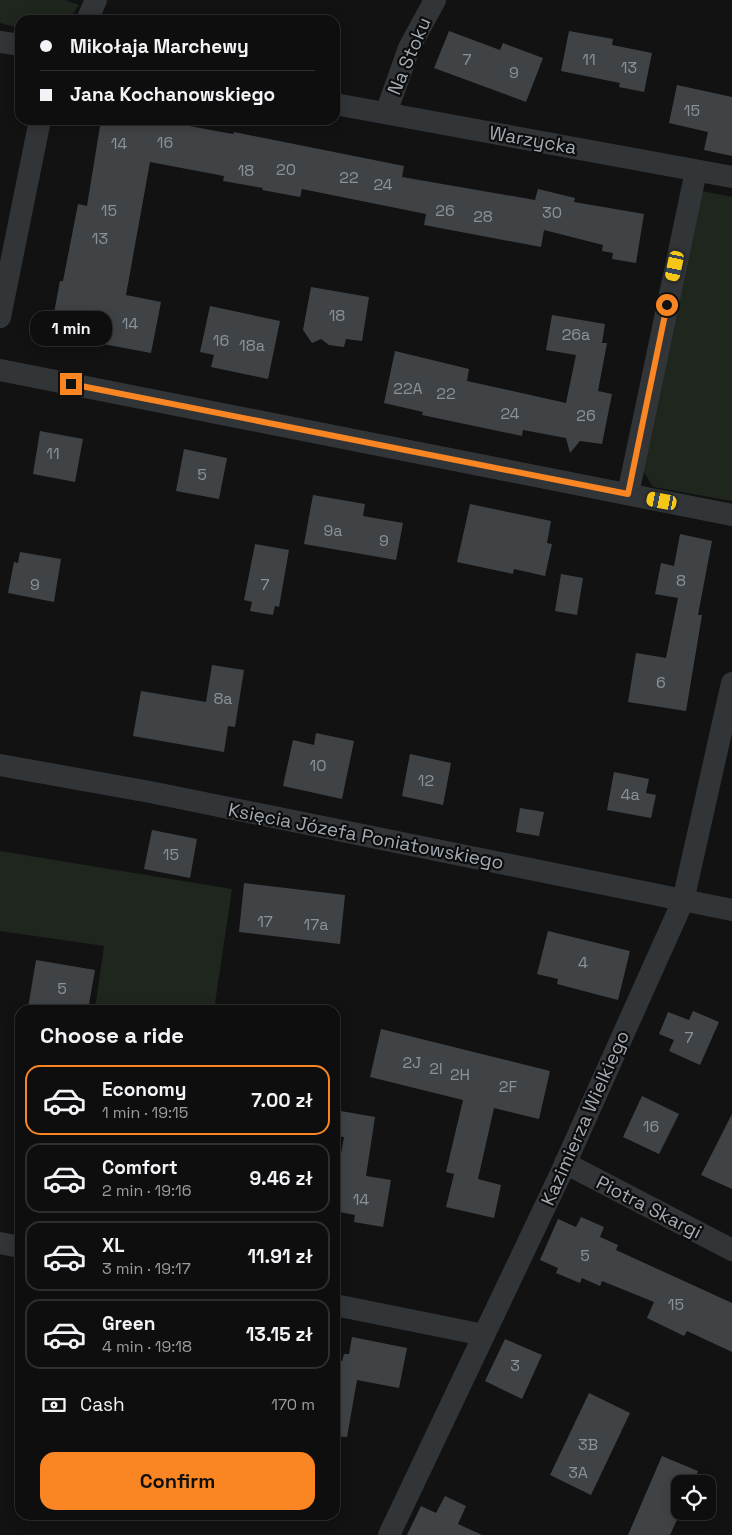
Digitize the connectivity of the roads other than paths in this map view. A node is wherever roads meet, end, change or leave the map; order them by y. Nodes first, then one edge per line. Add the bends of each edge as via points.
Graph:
1 (96, 0) edge
2 (434, 0) edge
3 (89, 15) edge
4 (0, 42) edge
5 (15, 44) edge
6 (340, 105) edge
7 (386, 113) junction
8 (39, 125) edge
9 (696, 171) junction
10 (732, 177) edge
11 (0, 317) edge
12 (0, 370) edge
13 (628, 494) junction
14 (732, 515) edge
15 (732, 683) edge
16 (0, 765) edge
17 (682, 901) junction
18 (732, 910) edge
19 (565, 1164) junction
20 (0, 1243) edge
21 (15, 1246) edge
22 (732, 1250) edge
23 (340, 1306) edge
24 (484, 1335) junction
25 (389, 1535) edge

1 - 3 street
2 - 7 street, Na Stoku via 409,48
4 - 5 street
6 - 7 street, Warzycka
7 - 9 street, Warzycka
8 - 11 street
9 - 10 street, Warzycka
9 - 13 street
12 - 13 street
13 - 14 street
15 - 17 street, Kazimierza Wielkiego
16 - 17 street, Księcia Józefa Poniatowskiego via 150,792
17 - 18 street, Księcia Józefa Poniatowskiego
17 - 19 street, Kazimierza Wielkiego
19 - 22 street, Piotra Skargi
19 - 24 street, Kazimierza Wielkiego
20 - 21 street
23 - 24 street
24 - 25 street, Kazimierza Wielkiego

